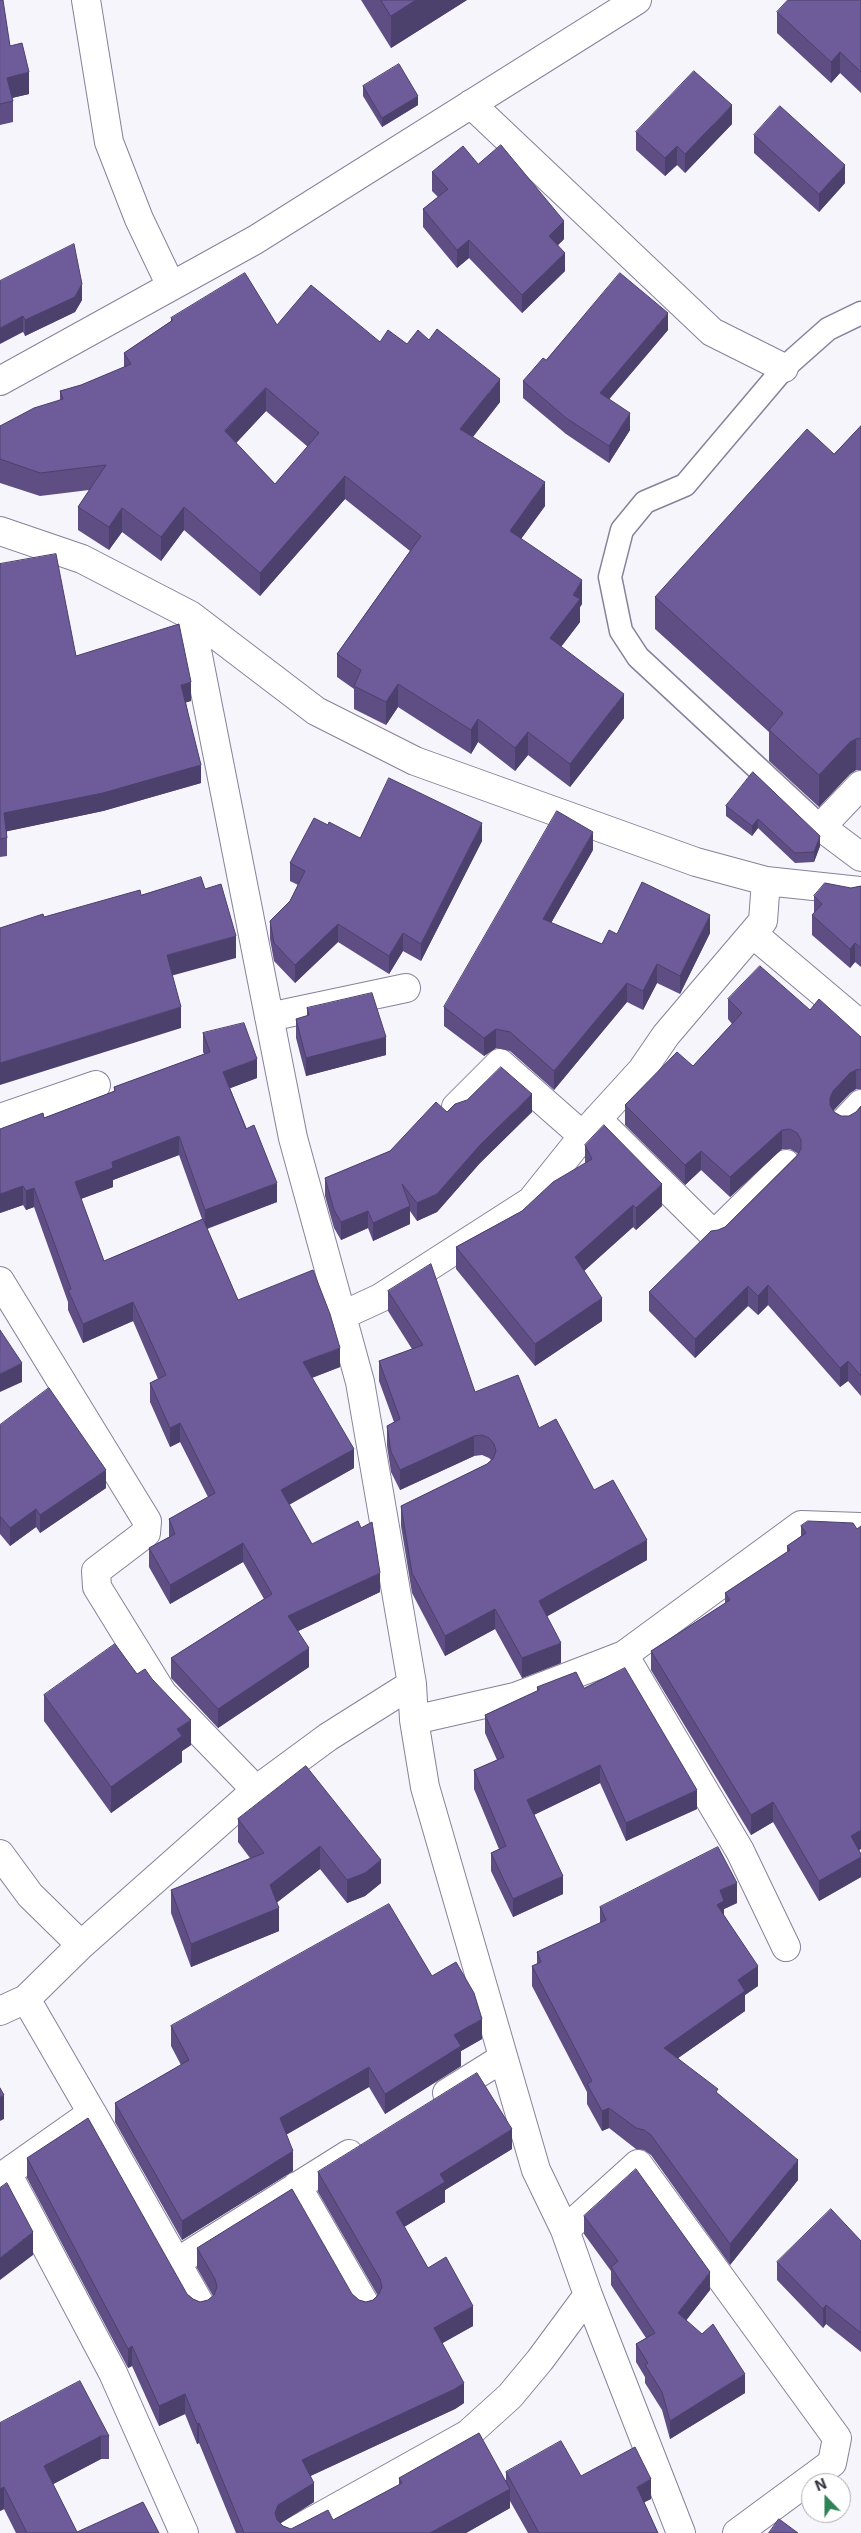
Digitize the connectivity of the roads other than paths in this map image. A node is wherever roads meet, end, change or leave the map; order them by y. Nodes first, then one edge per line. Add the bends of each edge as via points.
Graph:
1 (86, 0) edge
2 (638, 0) edge
3 (471, 104) junction
4 (171, 286) junction
5 (861, 313) edge
6 (784, 368) junction
7 (0, 381) edge
8 (0, 531) edge
9 (190, 615) junction
10 (861, 784) edge
11 (820, 827) junction
12 (861, 857) edge
13 (766, 881) junction
14 (861, 891) edge
15 (753, 934) junction
16 (406, 988) dead end
17 (269, 1017) junction
18 (861, 1025) edge
19 (96, 1085) dead end
20 (456, 1107) edge
21 (0, 1118) edge
22 (590, 1127) junction
23 (786, 1164) edge
24 (0, 1281) edge
25 (341, 1316) junction
26 (410, 1502) edge
27 (383, 1515) junction
28 (861, 1527) edge
29 (624, 1655) junction
30 (412, 1684) junction
31 (414, 1720) junction
32 (256, 1790) junction
33 (0, 1854) edge
34 (82, 1945) junction
35 (786, 1947) dead end
36 (26, 1999) junction
37 (0, 2011) edge
38 (503, 2058) junction
39 (429, 2104) edge
40 (92, 2113) junction
41 (372, 2140) edge
42 (298, 2186) junction
43 (565, 2230) junction
44 (176, 2262) junction
45 (588, 2295) junction
46 (202, 2306) edge
47 (366, 2306) edge
48 (184, 2533) edge
49 (291, 2533) edge
50 (680, 2533) edge
51 (737, 2533) edge

1 - 4 street via 109,142
2 - 3 street
3 - 4 street via 255,240
3 - 6 street via 712,332
4 - 7 street
5 - 6 lane via 828,329
6 - 11 lane via 685,485 645,502 622,530 610,577 621,630 638,657
8 - 9 street via 82,559
9 - 13 street via 316,711 415,760 696,862
9 - 17 street
10 - 11 street
11 - 12 street
13 - 14 street
13 - 15 street via 763,921
15 - 18 street
15 - 22 street via 666,1035 642,1070
16 - 17 street
17 - 25 street via 293,1138
19 - 21 street
20 - 22 street via 500,1063
22 - 23 street via 714,1235
22 - 25 street via 531,1201 380,1298
24 - 32 street via 147,1521 146,1533 96,1571 96,1587 163,1694
25 - 27 street via 360,1382
26 - 27 street
27 - 30 street
28 - 29 street via 801,1525
29 - 31 street via 515,1697
29 - 35 street via 740,1851
30 - 31 street
30 - 32 street via 328,1737
31 - 38 street via 425,1787
32 - 34 street
33 - 34 street via 30,1895
34 - 36 street
36 - 37 street
36 - 40 street
38 - 39 street
38 - 43 street via 536,2170
40 - 44 street
40 - 48 street via 7,2173 113,2373
41 - 42 street
42 - 44 street
42 - 47 street
43 - 45 street
43 - 51 street via 638,2164 837,2438 832,2463
44 - 46 street
45 - 49 street via 510,2396 468,2434
45 - 50 street

